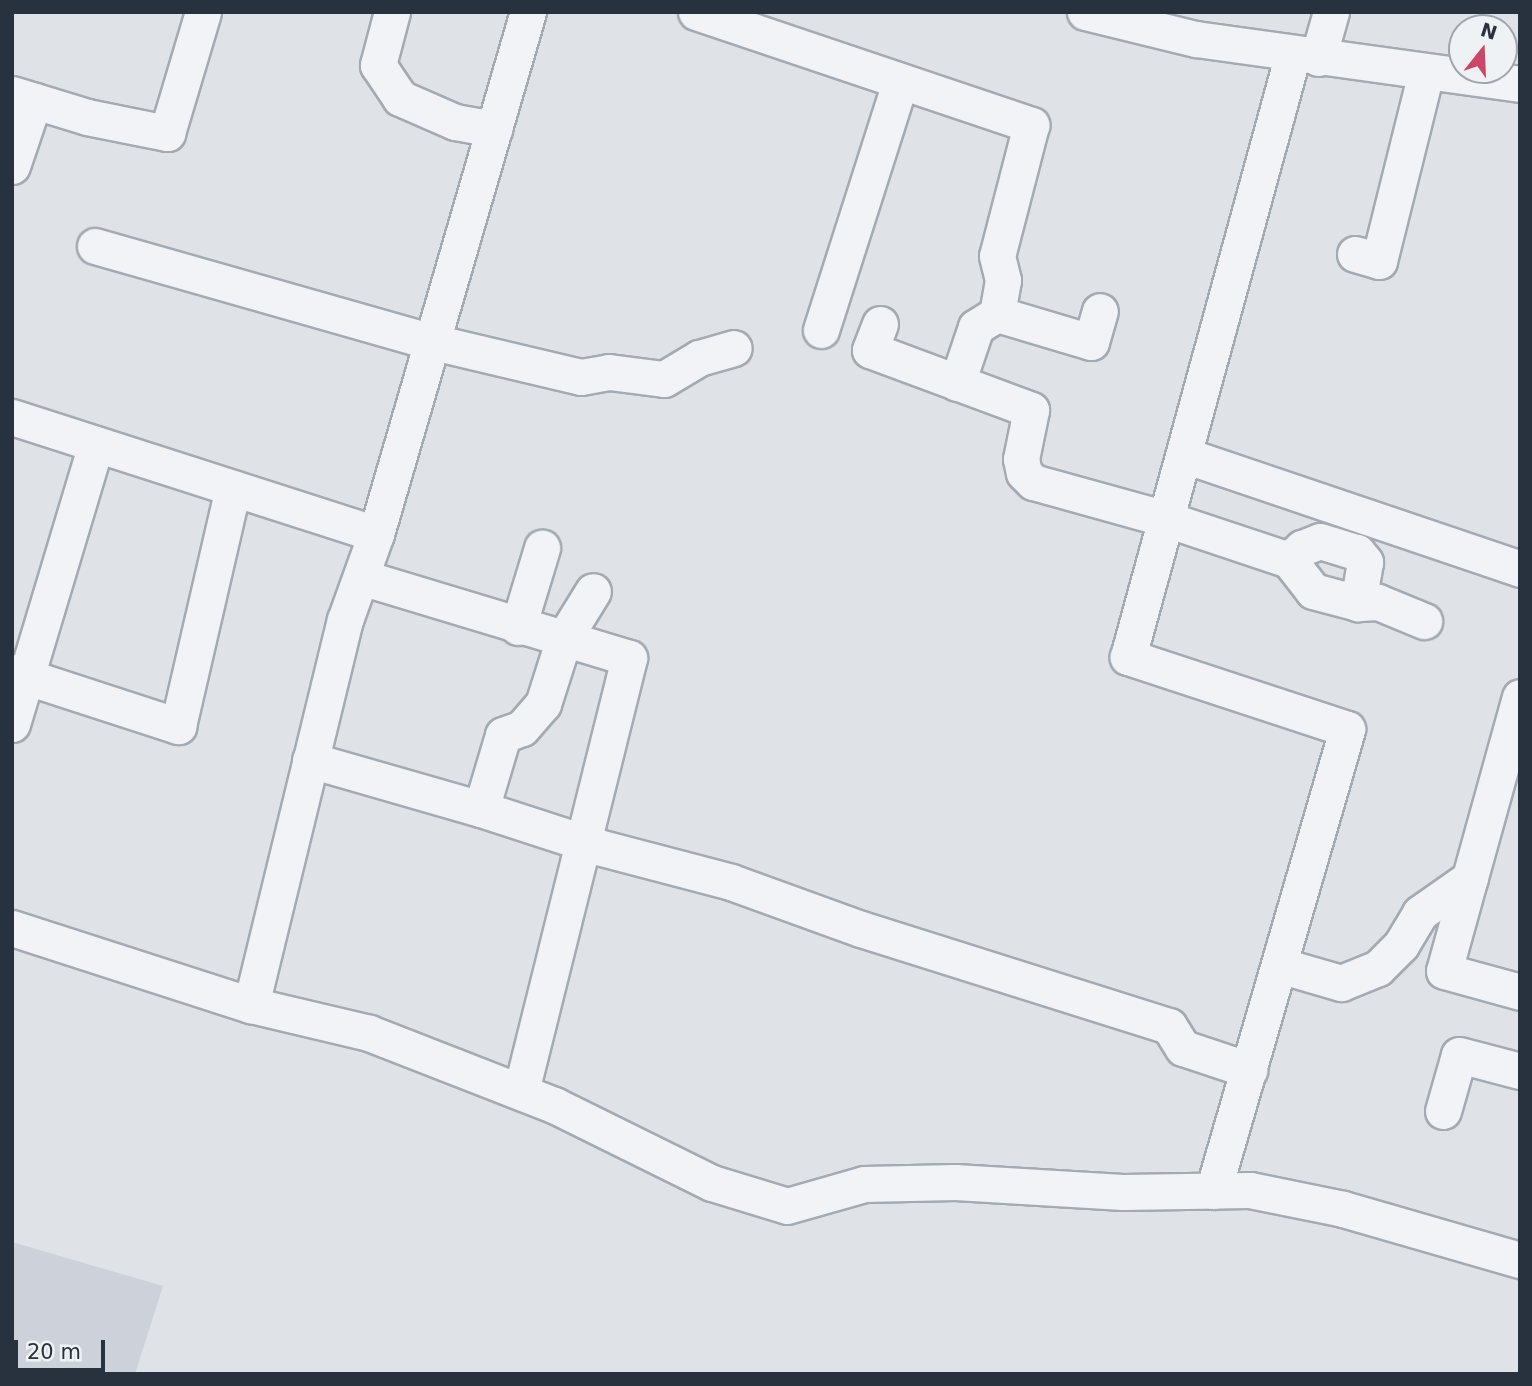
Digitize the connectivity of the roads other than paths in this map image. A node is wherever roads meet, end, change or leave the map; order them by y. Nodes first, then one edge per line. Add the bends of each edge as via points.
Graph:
1 (203, 12) edge
2 (391, 12) edge
3 (528, 12) edge
4 (696, 12) edge
5 (1086, 12) edge
6 (1331, 12) edge
7 (1306, 56) junction
8 (1426, 72) junction
9 (900, 82) junction
10 (1520, 84) edge
11 (23, 97) edge
12 (494, 129) junction
13 (12, 166) edge
14 (95, 246) dead end
15 (1355, 254) dead end
16 (1100, 311) dead end
17 (997, 314) junction
18 (880, 324) dead end
19 (821, 330) dead end
20 (433, 342) junction
21 (734, 348) dead end
22 (957, 383) junction
23 (12, 417) edge
24 (96, 444) junction
25 (1184, 455) junction
26 (233, 488) junction
27 (1166, 519) junction
28 (376, 534) junction
29 (542, 548) dead end
30 (1289, 560) junction
31 (1520, 569) edge
32 (360, 577) junction
33 (593, 591) dead end
34 (1358, 603) junction
35 (1424, 621) dead end
36 (518, 627) junction
37 (564, 638) junction
38 (19, 674) edge
39 (1520, 697) edge
40 (12, 724) edge
41 (310, 760) junction
42 (481, 808) junction
43 (582, 842) junction
44 (1470, 878) junction
45 (12, 928) edge
46 (1279, 965) junction
47 (1520, 992) edge
48 (251, 1005) junction
49 (1249, 1070) junction
50 (1520, 1071) edge
51 (521, 1092) junction
52 (1443, 1111) dead end
53 (1213, 1191) junction
54 (1520, 1260) edge

1 - 11 street via 167,132
2 - 12 street via 378,65 400,98 455,122
3 - 12 street
4 - 9 street
5 - 7 street via 1196,39
6 - 7 street
7 - 8 street
7 - 25 street
8 - 10 street
8 - 15 street via 1379,261
9 - 17 street via 1031,125 997,256 1003,280
9 - 19 street
11 - 13 street
12 - 20 street
14 - 20 street
16 - 17 street via 1091,342
17 - 22 street via 976,327
18 - 22 street via 870,349
20 - 21 street via 581,377 609,372 664,379 699,358
20 - 28 street
22 - 27 street via 1031,410 1021,458 1024,473 1033,482
23 - 24 street
24 - 26 street
24 - 38 street
25 - 27 street
25 - 31 street
26 - 28 street
26 - 38 street via 178,726
27 - 30 street
27 - 46 street via 1128,657 1348,729
28 - 32 street
29 - 36 street
30 - 34 street via 1313,591
30 - 34 street via 1320,541 1357,552 1365,562
32 - 36 street
32 - 41 street
33 - 37 street
34 - 35 street via 1378,602
36 - 37 street
37 - 42 street via 543,705 522,728 503,735
37 - 43 street via 629,658
38 - 40 street
39 - 44 street
41 - 42 street
41 - 48 street
42 - 43 street
43 - 49 street via 730,882 861,929 1169,1026 1183,1048
43 - 51 street
44 - 46 street via 1420,913 1401,944 1378,968 1341,983
44 - 47 street via 1444,971
45 - 48 street
46 - 49 street
48 - 51 street via 369,1033
49 - 53 street
50 - 52 street via 1459,1055
51 - 53 street via 712,1183 787,1206 864,1184
53 - 54 street via 1250,1190 1343,1209

